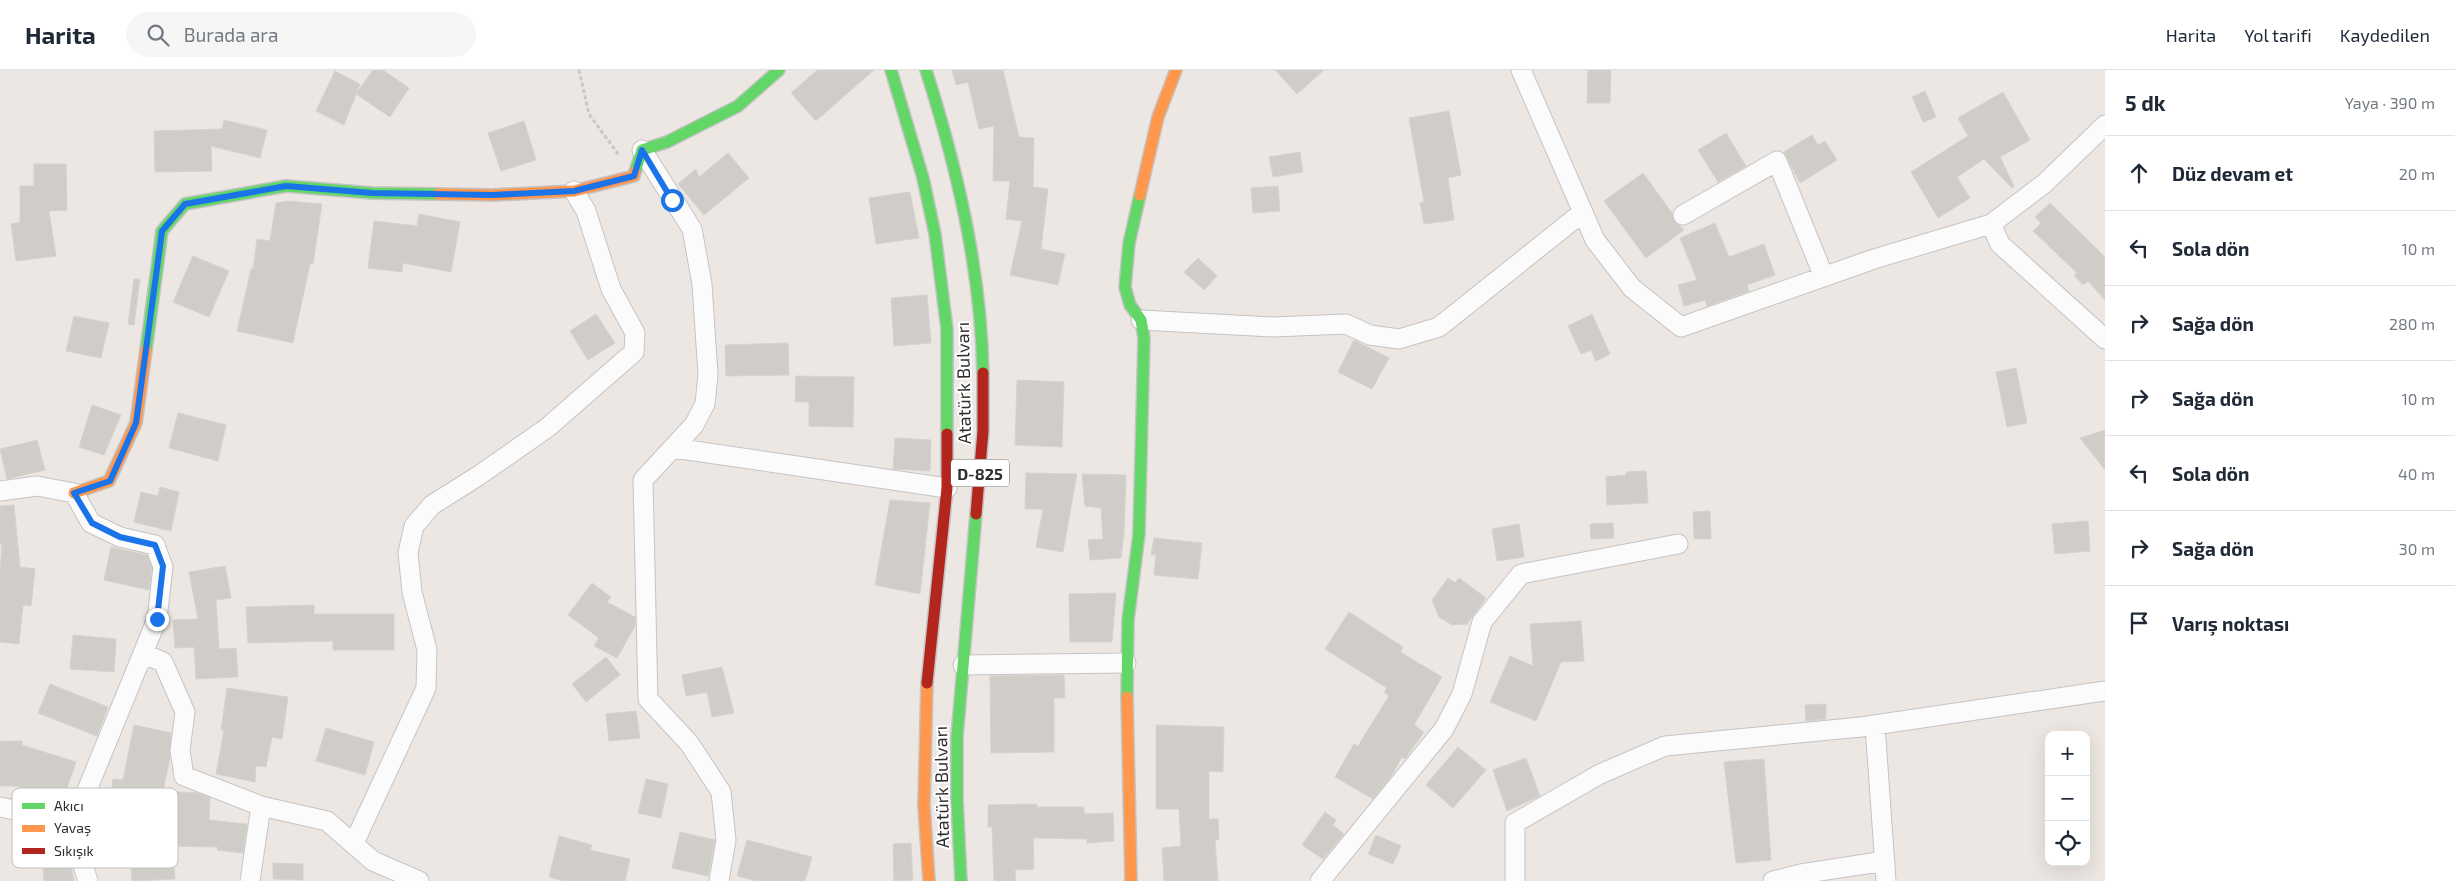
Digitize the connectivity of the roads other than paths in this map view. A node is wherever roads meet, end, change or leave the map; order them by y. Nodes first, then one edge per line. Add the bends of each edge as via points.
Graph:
1 (779, 70) edge
2 (891, 70) edge
3 (926, 70) edge
4 (1176, 70) edge
5 (1521, 70) edge
6 (2105, 125) edge
7 (642, 150) junction
8 (574, 191) junction
9 (1583, 212) junction
10 (1683, 215) dead end
11 (1991, 224) junction
12 (1824, 277) junction
13 (1141, 320) junction
14 (2105, 339) edge
15 (674, 448) junction
16 (947, 488) junction
17 (0, 491) edge
18 (74, 493) junction
19 (1678, 544) dead end
20 (1126, 663) junction
21 (963, 665) junction
22 (139, 666) junction
23 (2105, 691) edge
24 (1875, 725) junction
25 (88, 788) edge
26 (261, 806) junction
27 (354, 843) junction
28 (1885, 861) junction
29 (84, 868) edge
30 (88, 881) edge
31 (250, 881) edge
32 (419, 881) edge
33 (718, 881) edge
34 (929, 881) edge
35 (961, 881) edge
36 (1131, 881) edge
37 (1320, 881) edge
38 (1515, 881) edge
39 (1773, 881) edge
40 (1886, 881) edge

1 - 7 main road via 738,106 667,142
2 - 16 main road, Atatürk Bulvarı via 923,178 943,291 949,367
3 - 21 main road, Atatürk Bulvarı / D-825 via 944,124 960,190 975,264 981,320 984,412
4 - 13 main road via 1158,117 1129,243 1125,288 1130,305
5 - 9 street
6 - 11 street via 2045,182
7 - 8 main road via 634,176
7 - 15 street via 692,229 702,284 708,375 705,404 694,425
8 - 18 main road via 492,195 372,193 286,186 185,204 162,231 136,423 110,481
8 - 27 street via 586,212 611,289 635,333 634,352 547,428 432,505 414,526 408,553 412,592 427,650 426,688
9 - 12 street via 1595,240 1632,288 1681,327
9 - 13 street via 1439,326 1399,339 1370,335 1346,324 1273,327
10 - 12 street via 1777,161
11 - 12 street
11 - 14 street via 2000,244
13 - 20 main road via 1144,338 1143,457
15 - 16 street
15 - 33 street via 643,480 648,698 689,743 721,792 726,840
16 - 34 main road, Atatürk Bulvarı via 925,698 924,806
17 - 18 street via 38,486
18 - 22 street via 92,523 120,537 155,545 163,566 157,619
19 - 37 street via 1521,574 1482,622 1462,694 1444,729
20 - 21 street
20 - 36 main road
21 - 35 main road, Atatürk Bulvarı / D-825 via 957,765
22 - 25 street
22 - 26 street via 144,654 163,662 185,712 180,750 184,776
23 - 24 street
24 - 28 street
24 - 38 street via 1657,749 1600,774 1515,823
26 - 27 street via 327,821
26 - 31 street
27 - 32 street via 373,861
28 - 39 street
28 - 40 street
29 - 30 street

